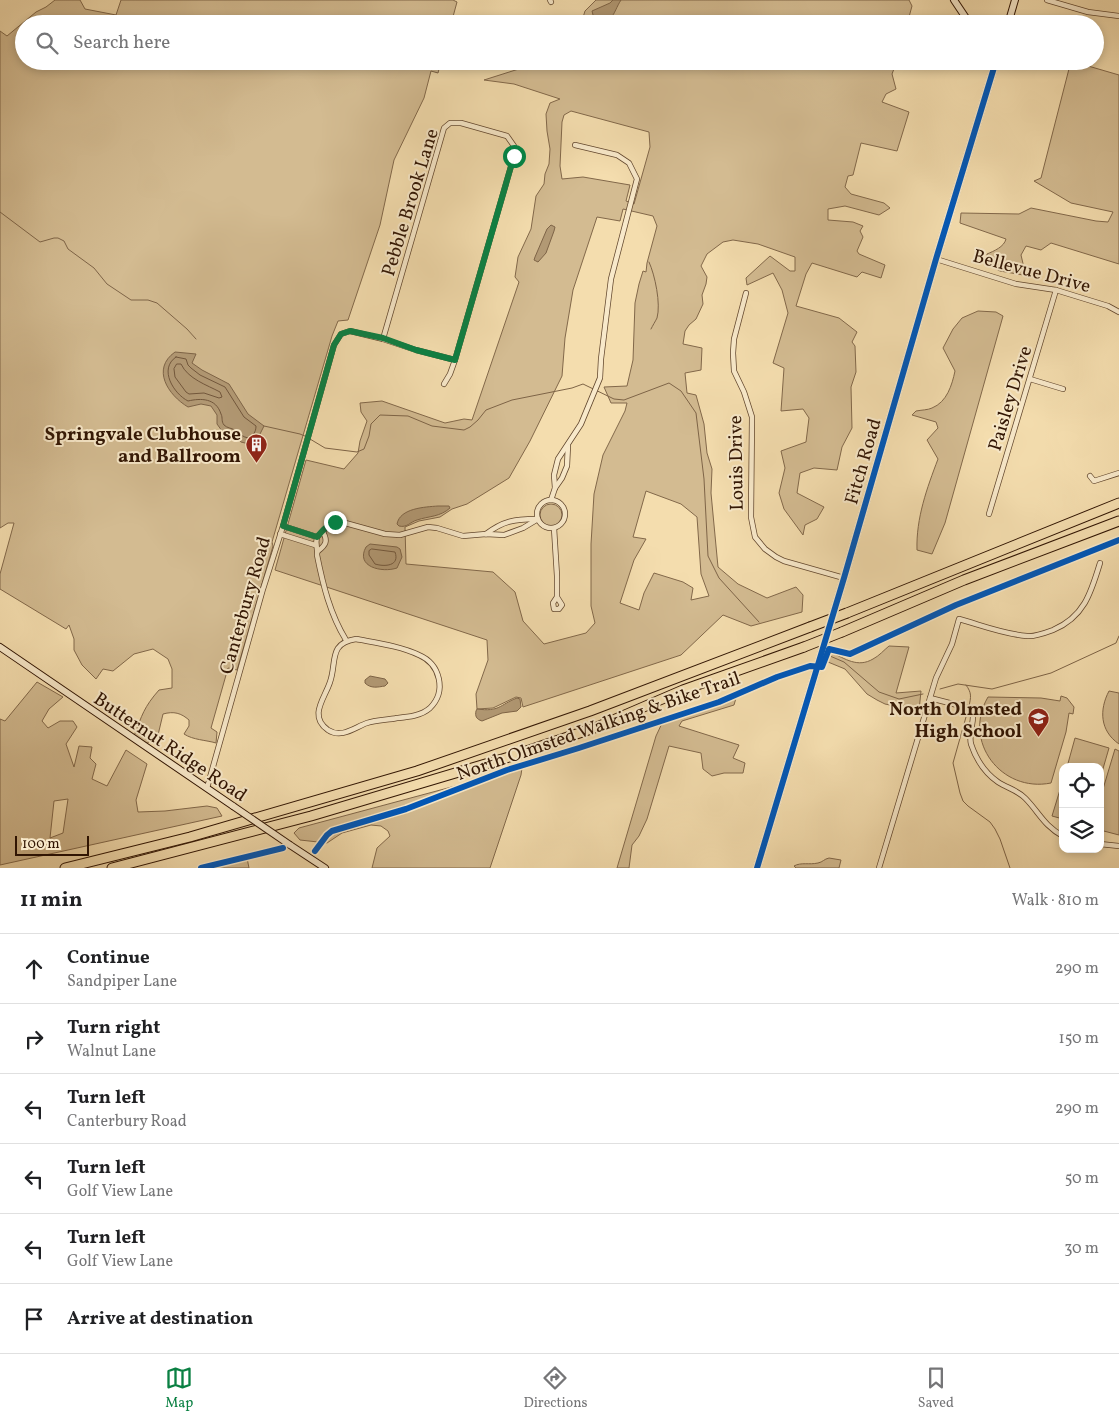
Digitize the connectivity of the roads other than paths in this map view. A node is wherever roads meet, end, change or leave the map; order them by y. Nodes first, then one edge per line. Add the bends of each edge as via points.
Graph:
1 (954, 0) edge
2 (1015, 0) edge
3 (1047, 0) edge
4 (964, 15) edge
5 (1011, 15) edge
6 (1119, 16) edge
7 (993, 70) edge
8 (575, 145) dead end
9 (936, 259) junction
10 (1056, 290) junction
11 (746, 293) dead end
12 (1119, 312) edge
13 (383, 338) junction
14 (455, 360) junction
15 (1030, 379) junction
16 (444, 384) dead end
17 (1063, 389) dead end
18 (568, 443) junction
19 (1119, 473) edge
20 (1090, 476) dead end
21 (555, 488) junction
22 (551, 500) junction
23 (1119, 503) edge
24 (989, 514) dead end
25 (538, 519) junction
26 (1119, 521) edge
27 (283, 526) junction
28 (554, 528) junction
29 (323, 532) junction
30 (280, 534) junction
31 (486, 534) junction
32 (317, 537) junction
33 (316, 545) junction
34 (318, 551) junction
35 (1100, 563) dead end
36 (844, 578) junction
37 (557, 597) dead end
38 (346, 640) junction
39 (0, 647) edge
40 (930, 698) junction
41 (207, 788) junction
42 (1059, 833) edge
43 (1104, 844) edge
44 (1119, 846) edge
45 (64, 868) edge
46 (112, 868) edge
47 (326, 868) edge
48 (757, 868) edge
49 (880, 868) edge

1 - 4 street
2 - 5 street
3 - 6 street via 1088,12
7 - 9 street, Fitch Road
8 - 18 street via 617,155 629,163 638,179 611,279 600,378 581,424
9 - 10 street, Bellevue Drive via 1016,284
9 - 36 street, Fitch Road
10 - 12 street, Bellevue Drive
10 - 15 street, Paisley Drive
11 - 36 street, Louis Drive via 733,354 734,371 752,416 751,518 756,537 776,558
13 - 14 street
13 - 14 street, Pebble Brook Lane via 444,128 461,123 507,136 514,146 514,156
13 - 27 street, Canterbury Road via 350,331 341,334 334,345
14 - 16 street
15 - 17 street
15 - 24 street, Paisley Drive
18 - 21 street via 567,466
18 - 21 street via 558,459
19 - 20 street via 1094,481
21 - 22 street
22 - 25 street via 539,506
22 - 28 street via 560,503 565,511 562,524
23 - 45 highway, bridge via 810,628 590,711 417,771 190,837
25 - 28 street via 544,526
25 - 31 street via 504,535
25 - 31 street via 508,521
26 - 46 highway, bridge via 964,580 804,647 683,690 597,727 311,816
27 - 30 street, Canterbury Road
27 - 32 street
28 - 37 street
29 - 31 street via 329,524 338,521 385,534 400,535 428,527 463,536
29 - 32 street
29 - 34 street via 326,543
30 - 33 street
30 - 41 street, Canterbury Road
32 - 33 street
33 - 34 street
34 - 38 street via 330,609
35 - 40 street via 1092,588 1078,614 1047,633 1029,636 1006,633 959,618
36 - 48 street, Fitch Road
38 - 38 street via 334,658 331,680 318,714 326,729 343,733 368,723 420,714 429,709 440,687 432,663 420,655 395,647
39 - 41 street, Butternut Ridge Road
40 - 42 street via 973,712 971,742 980,764 998,782 1020,794 1042,820
40 - 49 street
41 - 47 street, Butternut Ridge Road, bridge
43 - 44 street

